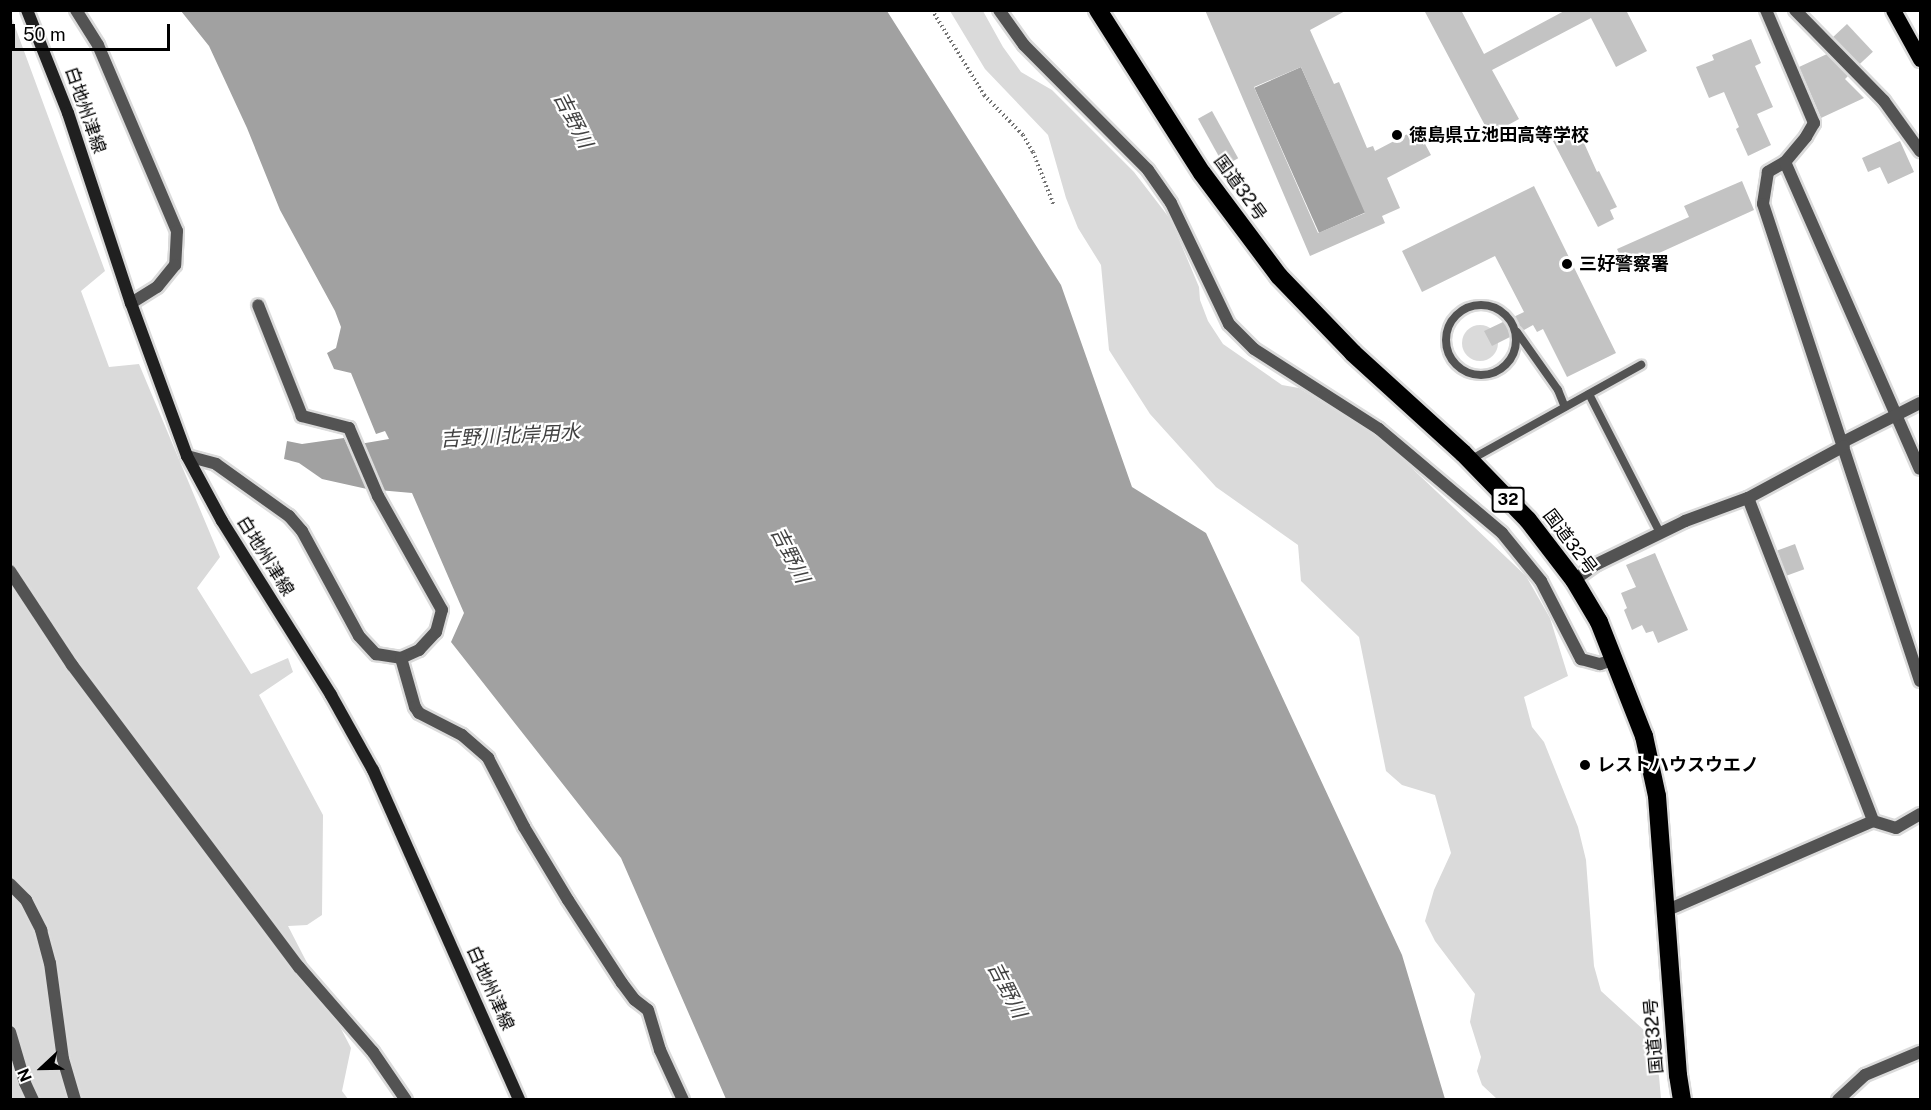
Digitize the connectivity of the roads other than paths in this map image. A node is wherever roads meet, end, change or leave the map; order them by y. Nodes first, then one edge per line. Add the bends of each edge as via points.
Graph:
1 (27, 10) edge
2 (76, 10) edge
3 (999, 10) edge
4 (1098, 10) edge
5 (1766, 10) edge
6 (1795, 10) edge
7 (1893, 10) edge
8 (1920, 59) edge
9 (1920, 151) edge
10 (1785, 162) junction
11 (131, 303) junction
12 (258, 304) dead end
13 (1516, 331) junction
14 (1641, 365) dead end
15 (1589, 394) junction
16 (1920, 403) edge
17 (1565, 407) junction
18 (1896, 417) junction
19 (1844, 444) junction
20 (187, 456) junction
21 (1469, 460) junction
22 (1920, 469) edge
23 (1748, 498) junction
24 (1660, 533) junction
25 (10, 571) edge
26 (1574, 580) junction
27 (401, 658) junction
28 (1616, 659) junction
29 (1920, 681) edge
30 (1920, 814) edge
31 (1873, 821) junction
32 (10, 884) edge
33 (1665, 911) junction
34 (10, 1032) edge
35 (1920, 1053) edge
36 (33, 1100) edge
37 (75, 1100) edge
38 (406, 1100) edge
39 (519, 1100) edge
40 (683, 1100) edge
41 (1682, 1100) edge
42 (1838, 1100) edge

1 - 11 main road, 白地州津線 via 68,113
2 - 11 street via 98,45 177,231 175,265 157,287
3 - 28 street via 1024,45 1148,170 1171,203 1229,324 1254,349 1379,429 1502,533 1542,581 1581,659 1600,664
4 - 21 highway, 国道32号 / 32 via 1202,172 1279,276 1353,353
5 - 10 street via 1814,123
6 - 9 street via 1884,101
7 - 8 main road
10 - 18 street
10 - 19 street via 1768,172 1763,204
11 - 20 main road, 白地州津線
12 - 27 street via 302,416 349,428 378,496 442,610 436,632 419,650
13 - 13 lane via 1514,353 1508,363 1489,374 1478,375 1458,365 1447,345 1451,322 1468,307 1492,306
13 - 17 lane via 1558,390
14 - 15 lane
15 - 17 lane
15 - 24 lane
16 - 18 street
17 - 21 lane
18 - 19 street
18 - 22 street
19 - 23 street
19 - 29 street
20 - 27 street via 216,464 289,516 302,531 367,647 376,654
20 - 39 main road, 白地州津線 via 222,521 373,770
21 - 26 highway, 国道32号 / 32 via 1528,520
23 - 24 street
23 - 31 street
24 - 26 street via 1597,564
25 - 38 street via 72,665 299,967 373,1052
26 - 28 highway, 国道32号 / 32
27 - 40 street via 419,712 462,735 488,758 568,900 622,983 648,1010 660,1050
28 - 33 highway, 国道32号 / 32 via 1644,736 1657,796
30 - 31 street via 1896,828
31 - 33 street
32 - 37 street via 26,900 41,930 50,963 63,1059
33 - 41 highway, 国道32号 / 32
34 - 36 street
35 - 42 street via 1865,1075

